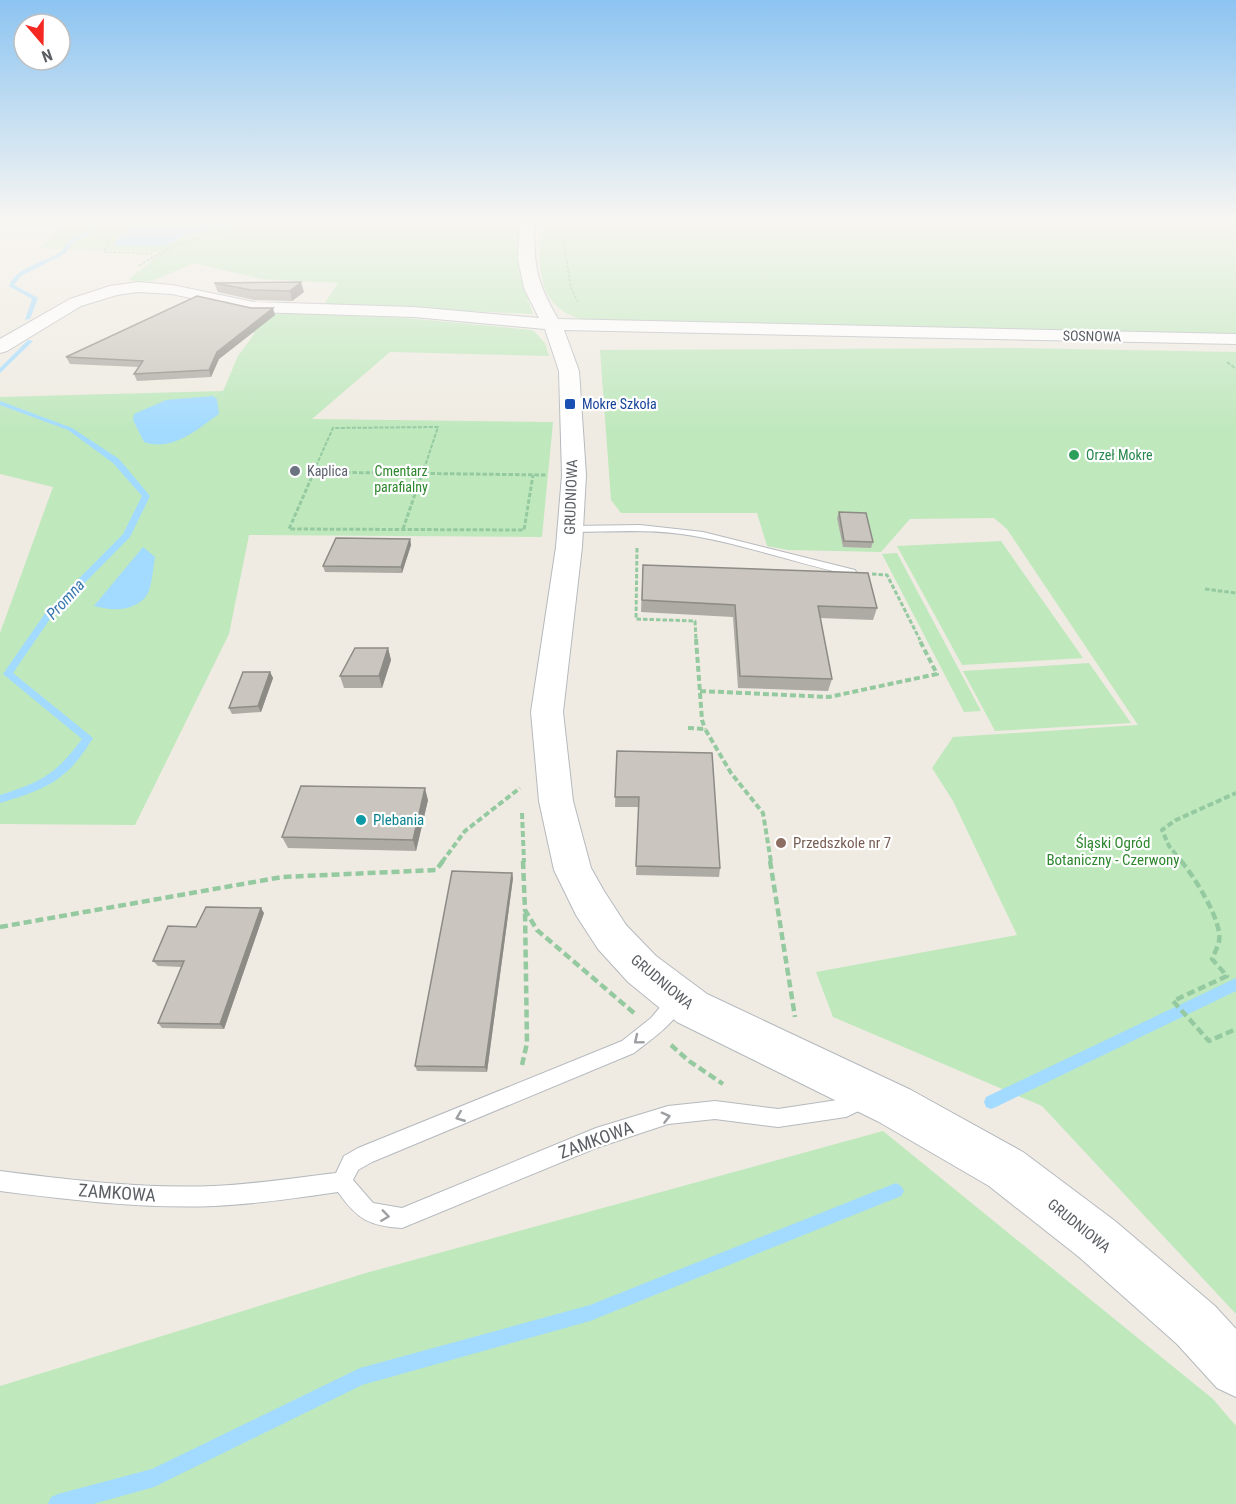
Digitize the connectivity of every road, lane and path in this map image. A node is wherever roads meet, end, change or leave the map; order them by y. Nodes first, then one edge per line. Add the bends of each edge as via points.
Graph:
1 (108, 291) edge
2 (177, 291) edge
3 (534, 291) edge
4 (551, 324) junction
5 (1236, 339) edge
6 (0, 347) edge
7 (308, 472) dead end
8 (314, 472) junction
9 (423, 475) junction
10 (533, 475) junction
11 (548, 475) dead end
12 (403, 529) junction
13 (570, 529) junction
14 (638, 529) junction
15 (851, 572) joint
16 (1205, 589) dead end
17 (1236, 593) edge
18 (700, 691) junction
19 (688, 728) dead end
20 (705, 729) junction
21 (521, 776) dead end
22 (521, 788) junction
23 (1236, 793) edge
24 (521, 799) dead end
25 (522, 810) dead end
26 (525, 910) junction
27 (0, 927) edge
28 (679, 998) junction
29 (652, 1028) junction
30 (797, 1029) dead end
31 (1236, 1029) edge
32 (725, 1085) dead end
33 (514, 1095) junction
34 (871, 1095) junction
35 (0, 1181) edge
36 (342, 1182) junction
37 (1236, 1369) edge

1 - 6 street via 76,302
2 - 4 street via 254,307 414,312
3 - 4 street, GRUDNIOWA
4 - 5 street, SOSNOWA
4 - 13 street, GRUDNIOWA via 569,371 574,475
7 - 8 path
8 - 9 path
8 - 9 path via 333,428 438,428
8 - 12 path via 289,529
9 - 10 path
9 - 12 path
10 - 11 path
10 - 12 path via 524,530
13 - 14 lane
13 - 28 street, GRUDNIOWA via 547,712 556,801 573,870 590,903 612,937 642,969
14 - 15 lane via 715,537
14 - 18 path via 636,619 695,621
15 - 18 path via 887,575 937,674 829,697
16 - 17 path
18 - 20 path
19 - 20 path
20 - 30 path via 723,764 763,813
21 - 22 path
22 - 24 path
22 - 27 path via 465,831 436,870 282,877
23 - 31 path via 1162,830 1169,846 1198,881 1207,901 1220,940 1212,959 1227,976 1173,1001 1209,1041
25 - 26 path
26 - 29 path via 537,930
26 - 33 path via 527,1043
28 - 29 lane
28 - 34 street, GRUDNIOWA via 721,1023
29 - 32 path via 689,1061
29 -> 33 lane via 628,1047
33 -> 36 lane via 365,1155 351,1163
36 -> 34 lane, ZAMKOWA via 366,1212 402,1218 596,1138 668,1115 715,1110 778,1119 846,1108
34 - 37 street, GRUDNIOWA via 1006,1169 1097,1239 1187,1317
35 - 36 lane, ZAMKOWA via 163,1196 216,1196

